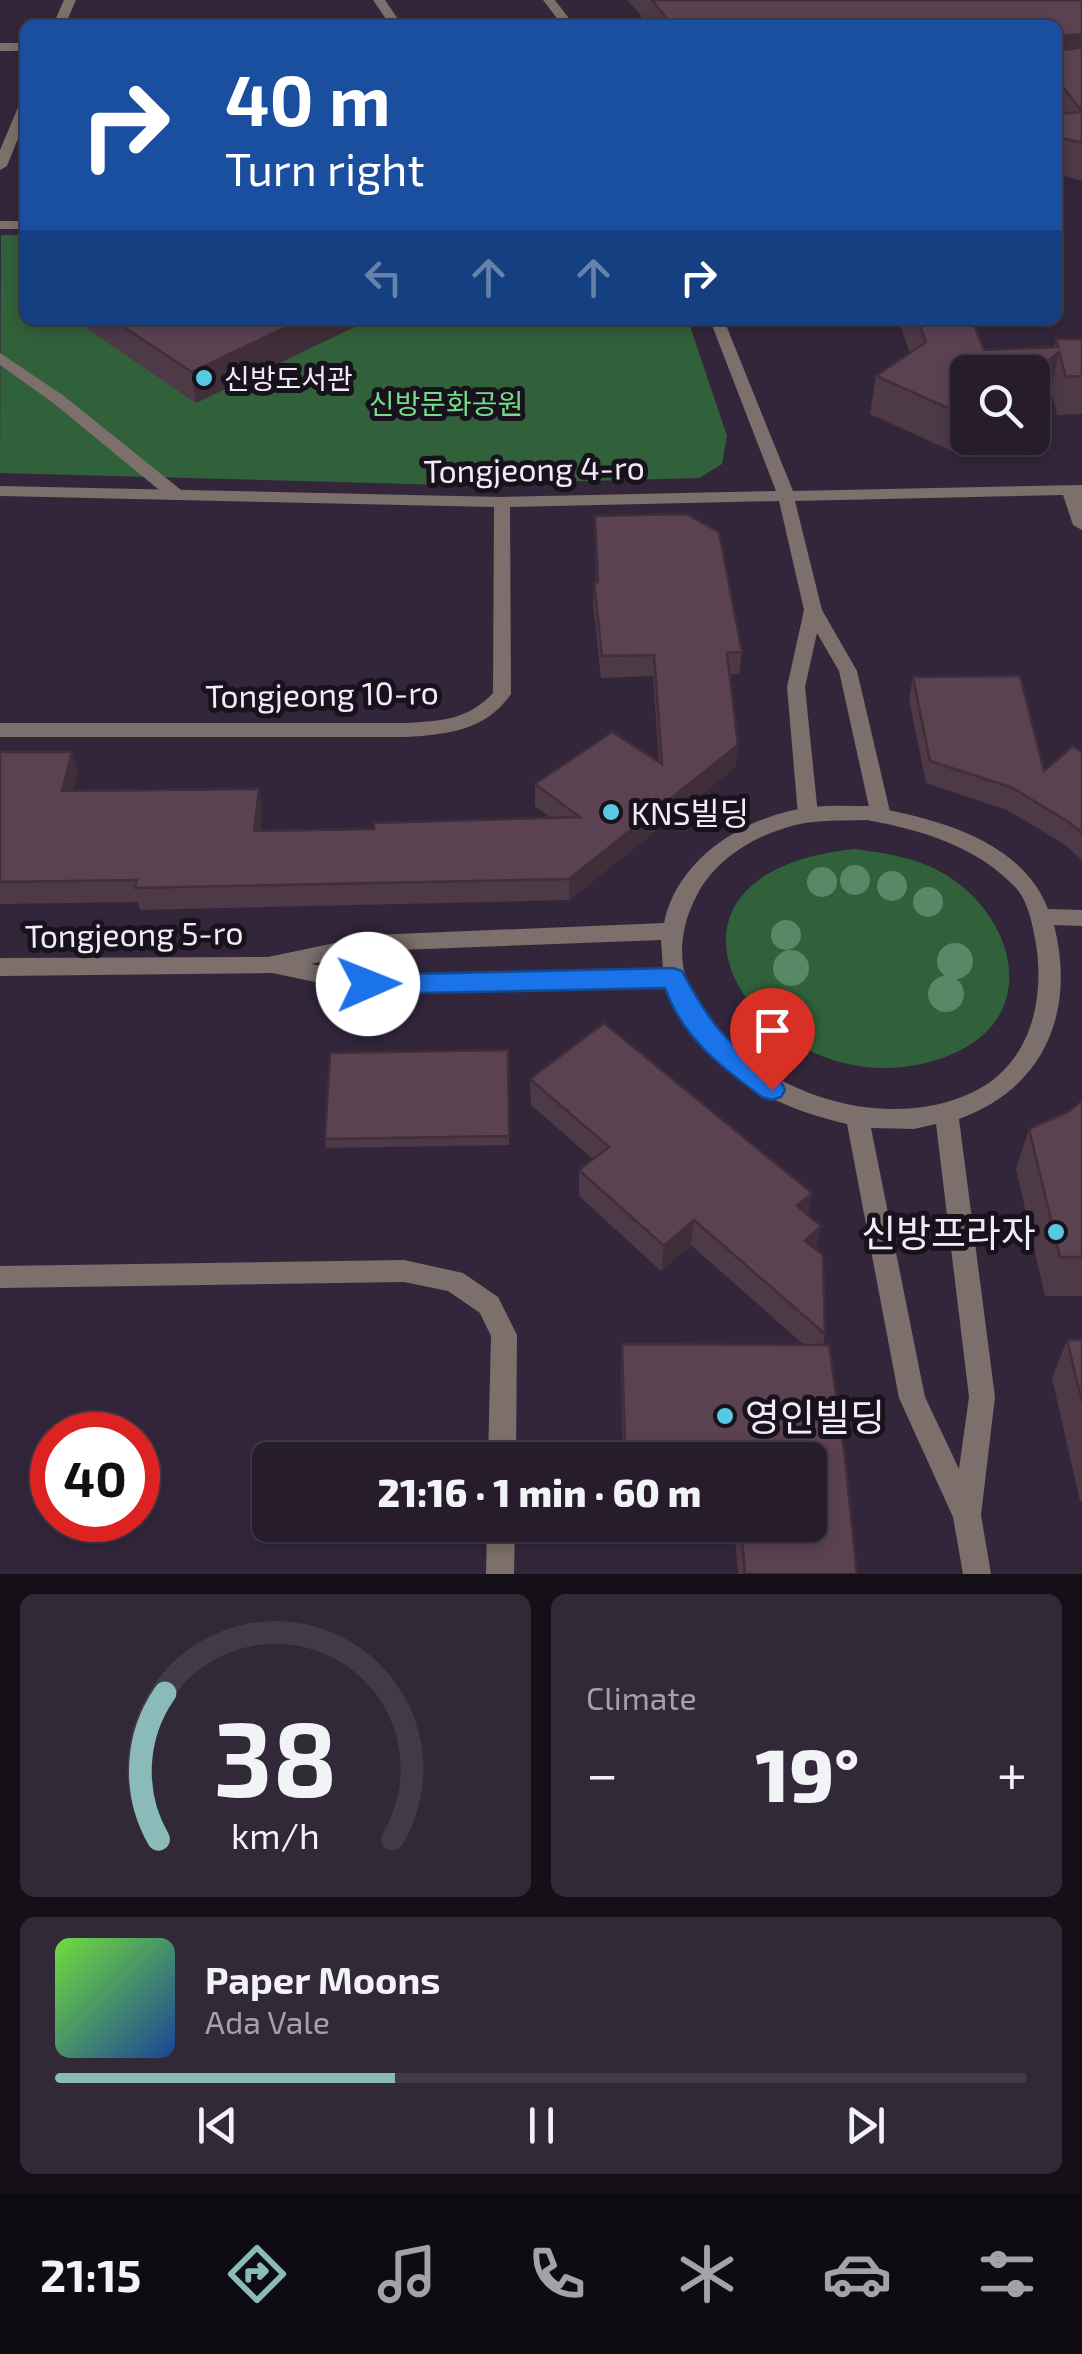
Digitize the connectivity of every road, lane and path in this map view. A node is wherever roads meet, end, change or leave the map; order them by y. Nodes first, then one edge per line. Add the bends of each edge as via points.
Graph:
1 (549, 0) edge
2 (564, 20) edge
3 (13, 132) edge
4 (0, 166) edge
5 (719, 325) edge
6 (0, 358) edge
7 (1076, 490) edge
8 (0, 491) edge
9 (174, 494) junction
10 (786, 494) junction
11 (502, 502) junction
12 (1082, 525) edge
13 (814, 610) junction
14 (0, 730) edge
15 (808, 815) junction
16 (881, 816) junction
17 (1049, 917) junction
18 (1082, 918) edge
19 (670, 932) junction
20 (268, 965) junction
21 (0, 967) edge
22 (673, 978) junction
23 (946, 1112) junction
24 (857, 1115) junction
25 (0, 1277) edge
26 (502, 1442) edge
27 (967, 1516) junction
28 (501, 1542) edge
29 (500, 1574) edge
30 (977, 1574) edge

1 - 2 street
3 - 4 street
5 - 10 street
6 - 9 street
7 - 10 street, Tongjeong 4-ro
7 - 12 street, Tongjeong 4-ro
8 - 9 street, Tongjeong 4-ro
9 - 11 street, Tongjeong 4-ro
10 - 11 street, Tongjeong 4-ro
10 - 13 street
11 - 14 street, Tongjeong 10-ro via 502,694 487,714 457,726 406,730
13 - 15 street via 796,687
13 - 16 street via 848,670
15 - 16 street
15 - 19 street via 754,830 709,859 679,900
16 - 17 street via 927,825 982,851 1028,887
17 - 18 street
17 - 23 street via 1070,982 1061,1031 1030,1074 980,1104
19 - 20 street via 374,943
19 - 22 street
20 - 21 street, Tongjeong 5-ro
20 - 22 street via 368,984
22 - 24 street via 717,1050 772,1090
23 - 24 street via 913,1119
23 - 27 street via 982,1397
24 - 27 street via 912,1398
25 - 26 street via 404,1271 454,1281 488,1305 504,1335
27 - 30 street
28 - 29 street

